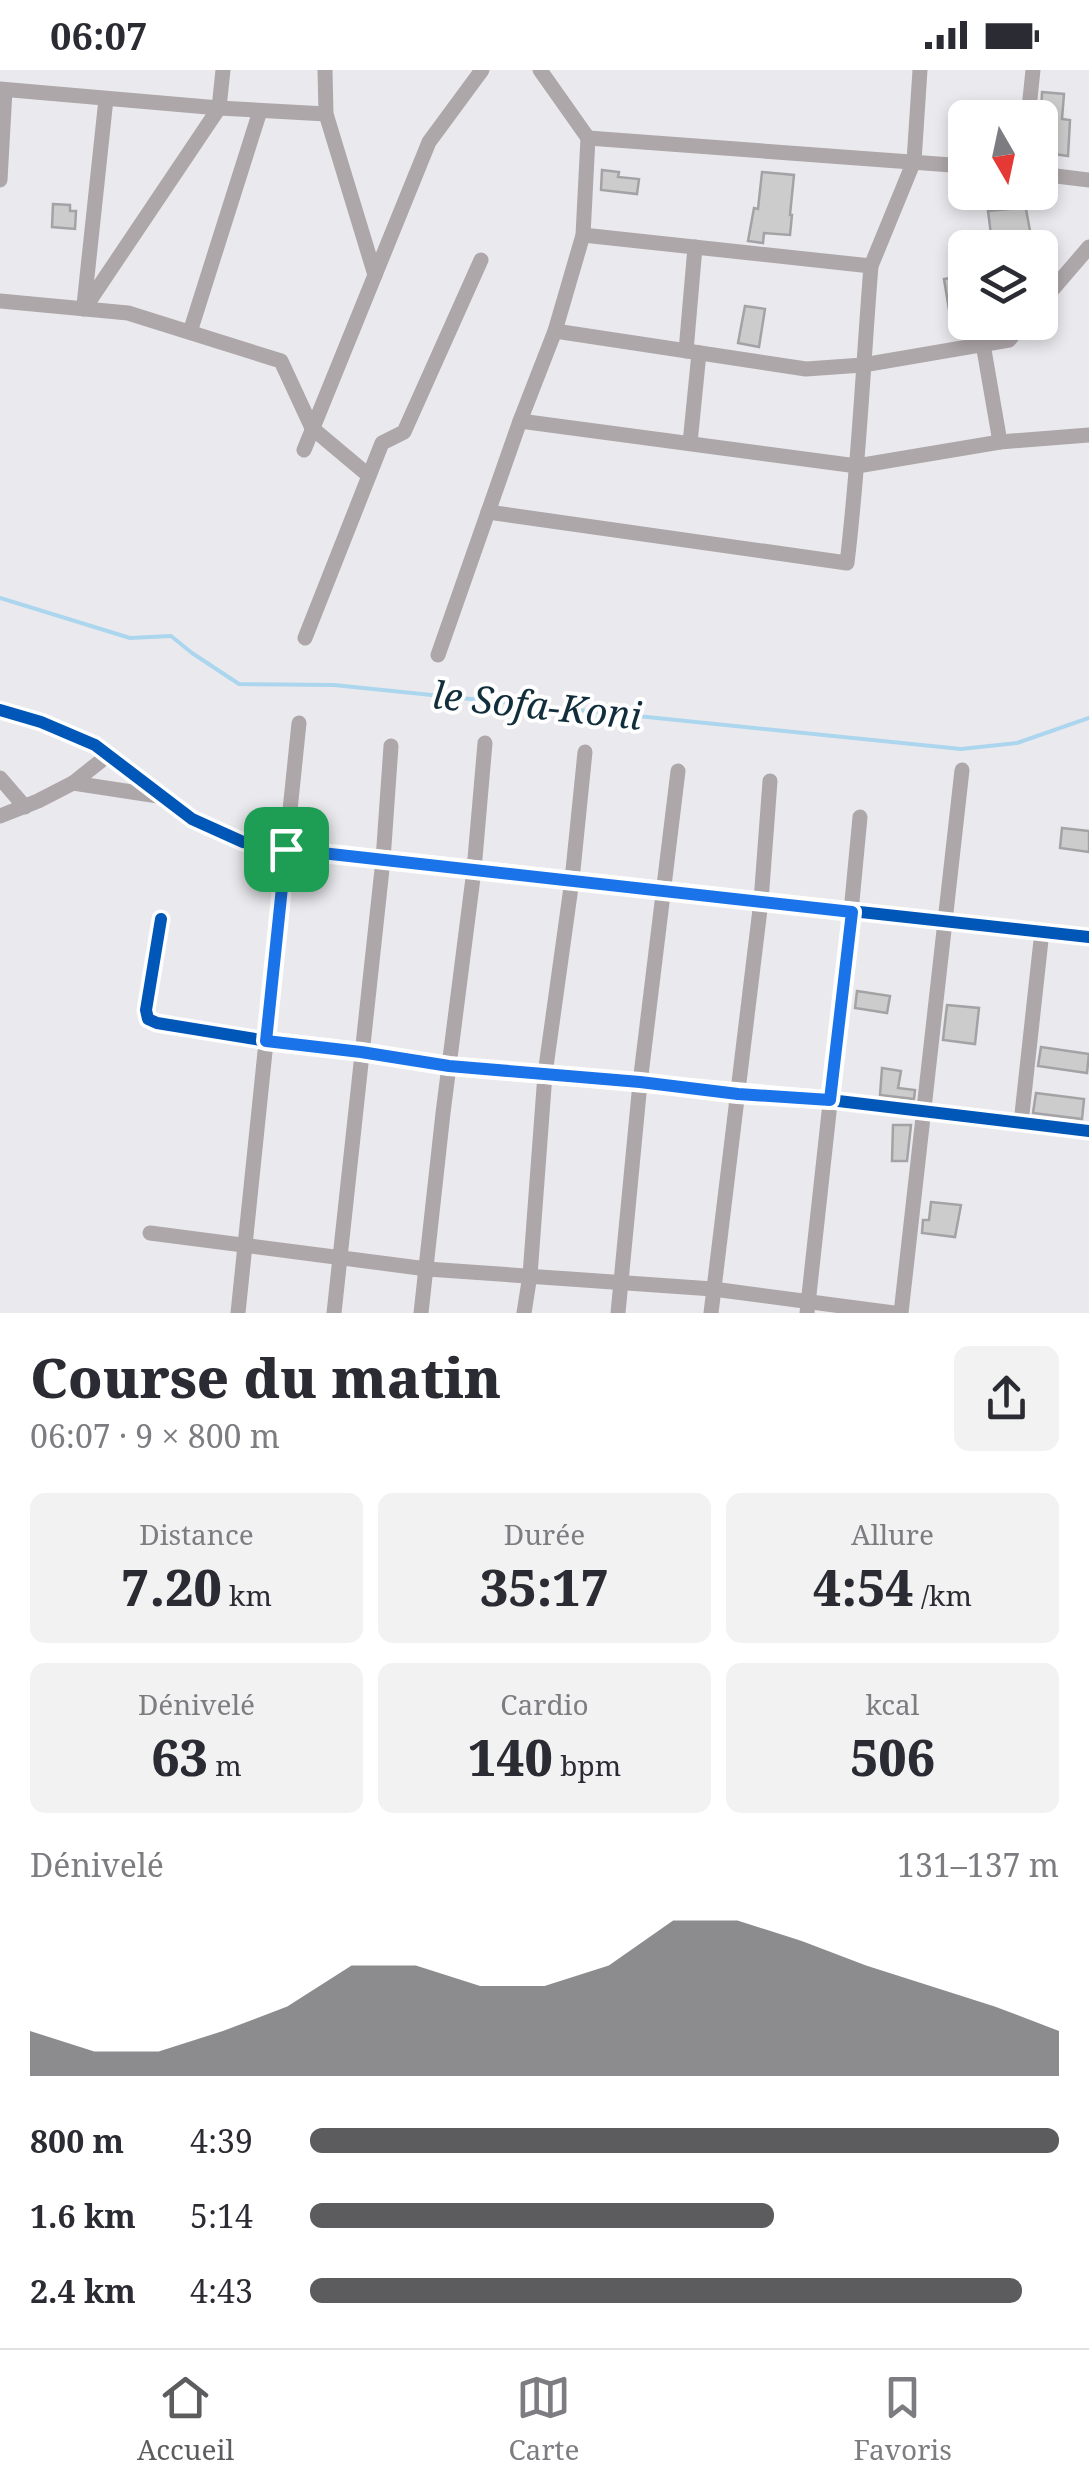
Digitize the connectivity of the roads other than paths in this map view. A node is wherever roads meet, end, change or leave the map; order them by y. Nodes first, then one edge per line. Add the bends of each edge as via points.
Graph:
1 (223, 70) edge
2 (325, 70) edge
3 (482, 70) edge
4 (540, 70) edge
5 (920, 70) edge
6 (1033, 70) edge
7 (2, 90) edge
8 (106, 99) junction
9 (1030, 100) edge
10 (219, 108) junction
11 (260, 111) junction
12 (326, 114) junction
13 (588, 138) junction
14 (914, 161) junction
15 (948, 164) edge
16 (1058, 176) edge
17 (0, 180) edge
18 (1089, 180) edge
19 (583, 236) junction
20 (694, 247) junction
21 (1089, 248) edge
22 (481, 260) dead end
23 (872, 266) junction
24 (375, 275) junction
25 (1058, 283) edge
26 (0, 301) edge
27 (84, 309) junction
28 (555, 331) junction
29 (190, 332) junction
30 (1009, 340) edge
31 (983, 344) junction
32 (692, 352) junction
33 (862, 366) junction
34 (520, 421) junction
35 (312, 428) junction
36 (1089, 435) edge
37 (1000, 442) junction
38 (690, 443) junction
39 (304, 450) dead end
40 (857, 466) junction
41 (368, 476) junction
42 (488, 512) junction
43 (305, 638) dead end
44 (438, 655) dead end
45 (0, 710) edge
46 (299, 723) dead end
47 (485, 743) dead end
48 (391, 746) dead end
49 (585, 752) dead end
50 (107, 756) junction
51 (962, 770) dead end
52 (678, 771) dead end
53 (0, 778) edge
54 (770, 782) dead end
55 (72, 783) junction
56 (160, 796) junction
57 (25, 807) junction
58 (0, 816) edge
59 (860, 817) dead end
60 (286, 849) junction
61 (383, 860) junction
62 (474, 870) junction
63 (572, 880) junction
64 (665, 890) junction
65 (760, 901) junction
66 (852, 912) junction
67 (161, 919) dead end
68 (944, 922) junction
69 (1042, 931) junction
70 (1089, 937) edge
71 (266, 1041) junction
72 (361, 1052) junction
73 (449, 1066) junction
74 (546, 1074) junction
75 (640, 1082) junction
76 (738, 1094) junction
77 (830, 1100) junction
78 (925, 1112) junction
79 (1020, 1123) junction
80 (1089, 1130) edge
81 (150, 1233) dead end
82 (245, 1244) junction
83 (340, 1257) junction
84 (427, 1269) junction
85 (530, 1275) junction
86 (621, 1282) junction
87 (713, 1289) junction
88 (807, 1308) edge
89 (238, 1313) edge
90 (334, 1313) edge
91 (422, 1313) edge
92 (524, 1313) edge
93 (618, 1313) edge
94 (710, 1313) edge
95 (897, 1313) edge

1 - 10 street
2 - 12 street
3 - 24 street via 429,142
4 - 13 street
5 - 14 street
6 - 9 street
7 - 8 street
7 - 17 street
8 - 10 street
8 - 27 street
10 - 11 street
10 - 27 street
11 - 12 street
11 - 29 street
12 - 24 street
13 - 14 street
13 - 19 street
14 - 15 street
14 - 23 street
16 - 18 street
19 - 20 street
19 - 28 street
20 - 23 street
20 - 32 street
21 - 25 street
22 - 41 street via 404,432 382,443
23 - 33 street
24 - 35 street
26 - 27 street
27 - 29 street via 128,313
28 - 32 street
28 - 34 street
29 - 35 street via 280,361
30 - 31 street
31 - 33 street
31 - 37 street
32 - 33 street via 806,368
32 - 38 street
33 - 40 street
34 - 38 street
34 - 42 street
35 - 39 street
35 - 41 street
36 - 37 street
37 - 40 street
38 - 40 street
40 - 42 street via 847,563
41 - 43 street
42 - 44 street
45 - 50 street via 95,745
46 - 60 street
47 - 62 street
48 - 61 street
49 - 63 street
50 - 55 street
50 - 56 street
51 - 68 street
52 - 64 street
53 - 57 street
54 - 65 street
55 - 56 street
55 - 57 street
56 - 60 street via 243,842
57 - 58 street
59 - 66 street
60 - 61 street
60 - 71 street
61 - 62 street
61 - 72 street
62 - 63 street
62 - 73 street
63 - 64 street
63 - 74 street
64 - 65 street
64 - 75 street
65 - 66 street
65 - 76 street
66 - 68 street
66 - 77 street
67 - 71 street via 148,1018
68 - 69 street
68 - 78 street
69 - 70 street
69 - 79 street
71 - 72 street
71 - 82 street
72 - 73 street
72 - 83 street
73 - 74 street
73 - 84 street
74 - 75 street
74 - 85 street
75 - 76 street
75 - 86 street
76 - 77 street
76 - 87 street
77 - 78 street
77 - 88 street
78 - 79 street
78 - 95 street
79 - 80 street
81 - 82 street
82 - 83 street
82 - 89 street
83 - 84 street
83 - 90 street
84 - 85 street
84 - 91 street
85 - 86 street
85 - 92 street
86 - 87 street
86 - 93 street
87 - 88 street
87 - 94 street
88 - 95 street

